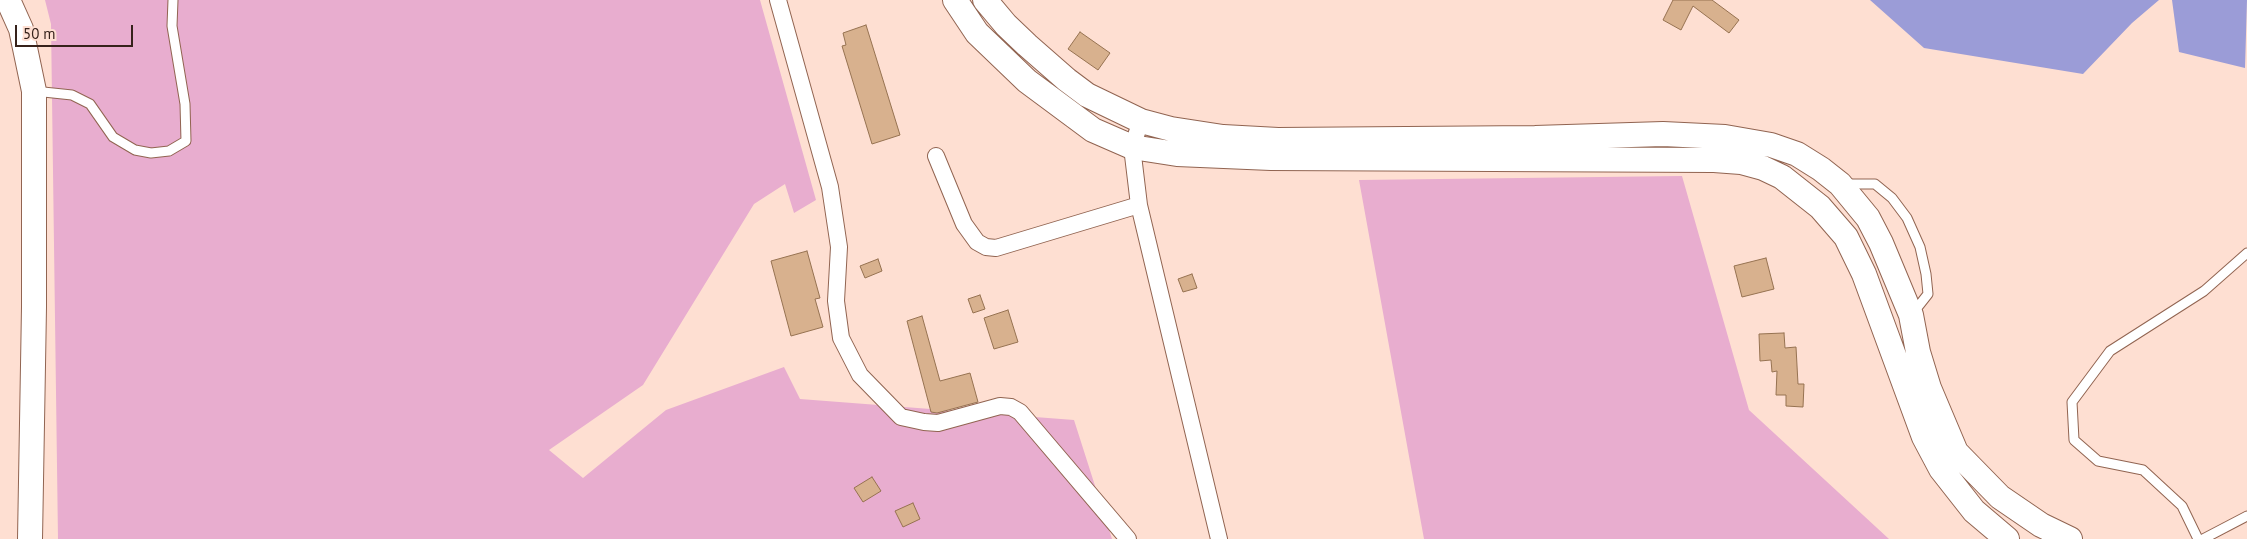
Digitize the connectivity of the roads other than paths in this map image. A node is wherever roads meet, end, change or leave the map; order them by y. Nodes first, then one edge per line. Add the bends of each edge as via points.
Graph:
1 (8, 0) edge
2 (173, 0) edge
3 (778, 0) edge
4 (955, 0) edge
5 (985, 0) edge
6 (34, 91) junction
7 (1141, 121) junction
8 (1132, 147) junction
9 (936, 156) dead end
10 (1840, 184) junction
11 (1139, 205) junction
12 (2247, 253) edge
13 (1912, 315) junction
14 (2247, 516) edge
15 (30, 539) edge
16 (1128, 539) edge
17 (1219, 539) edge
18 (2007, 539) edge
19 (2070, 539) edge
20 (2198, 539) edge
21 (2203, 539) edge

1 - 6 main road via 21,29
2 - 6 lane via 172,26 185,104 186,141 169,151 135,150 113,137 90,104 72,95
3 - 16 street via 830,187 839,247 836,301 841,338 860,375 901,417 938,423 1000,406 1020,412
4 - 8 main road via 977,33 1027,81 1093,130
5 - 7 main road via 1006,25 1067,80 1107,106
6 - 15 main road
7 - 8 street
7 - 10 main road via 1172,129 1278,140 1663,134 1725,137 1771,145 1797,154
8 - 11 street
8 - 18 main road via 1178,154 1270,158 1686,158 1741,162 1763,168 1799,189 1846,237 1864,274 1924,437 1941,469 1974,511
9 - 11 street via 964,224 977,242 986,247 996,248
10 - 13 main road via 1868,218
10 - 13 lane via 1875,184 1892,198 1907,218 1920,247 1928,294
11 - 17 street
12 - 20 lane via 2204,291 2110,351 2072,402 2074,440 2098,461 2144,470 2182,506
13 - 19 main road via 1918,352 1929,388 1956,452 2000,497
14 - 21 lane

